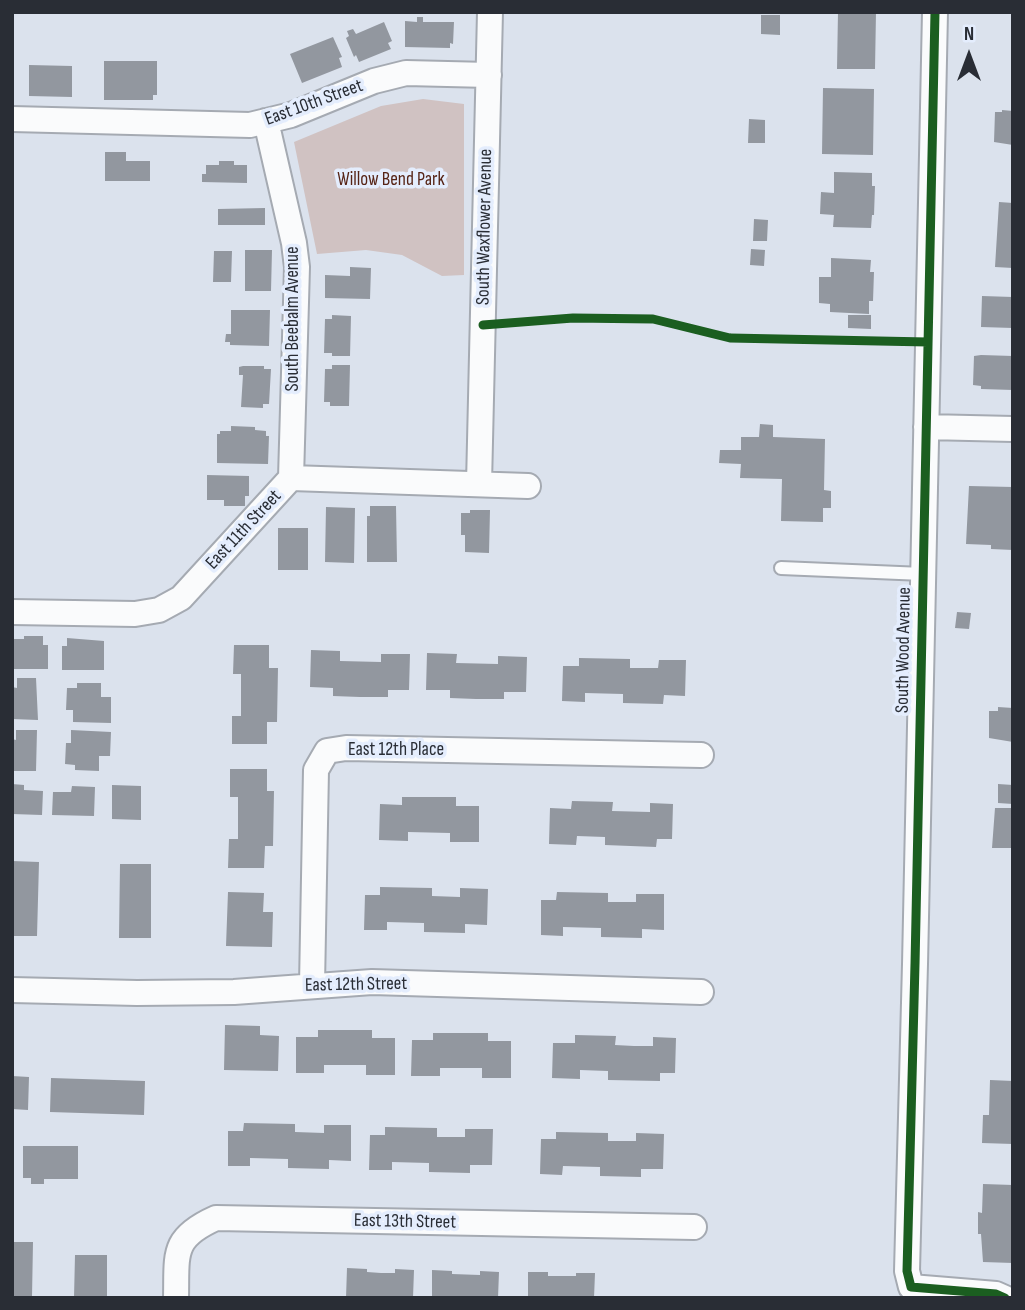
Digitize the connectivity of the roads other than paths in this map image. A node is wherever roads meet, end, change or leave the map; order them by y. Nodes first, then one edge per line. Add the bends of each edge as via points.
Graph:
1 (490, 12) edge
2 (934, 12) edge
3 (489, 75) junction
4 (12, 118) edge
5 (266, 121) junction
6 (926, 427) junction
7 (1013, 429) edge
8 (291, 478) junction
9 (479, 484) junction
10 (528, 486) dead end
11 (781, 568) dead end
12 (923, 574) junction
13 (12, 612) edge
14 (701, 755) dead end
15 (312, 985) junction
16 (12, 990) edge
17 (701, 992) dead end
18 (694, 1227) dead end
19 (972, 1295) edge
20 (176, 1298) edge
21 (1005, 1298) edge

1 - 3 street, South Waxflower Avenue
2 - 6 street, South Wood Avenue
3 - 5 street, East 10th Street via 406,73
3 - 9 street, South Waxflower Avenue
4 - 5 street, East 10th Street via 250,125
5 - 8 street, South Beebalm Avenue via 297,267
6 - 7 street
6 - 12 street, South Wood Avenue
8 - 9 street, East 11th Street
8 - 13 street, East 11th Street via 181,598 159,610 135,614
9 - 10 street, East 11th Street
11 - 12 lane
12 - 19 street, South Wood Avenue via 906,1256 911,1287
14 - 15 street, East 12th Place via 327,751 316,770
15 - 16 street, East 12th Street via 234,992
15 - 17 street, East 12th Street via 372,982
18 - 20 street, East 13th Street via 216,1218 183,1238 177,1256
19 - 21 street

